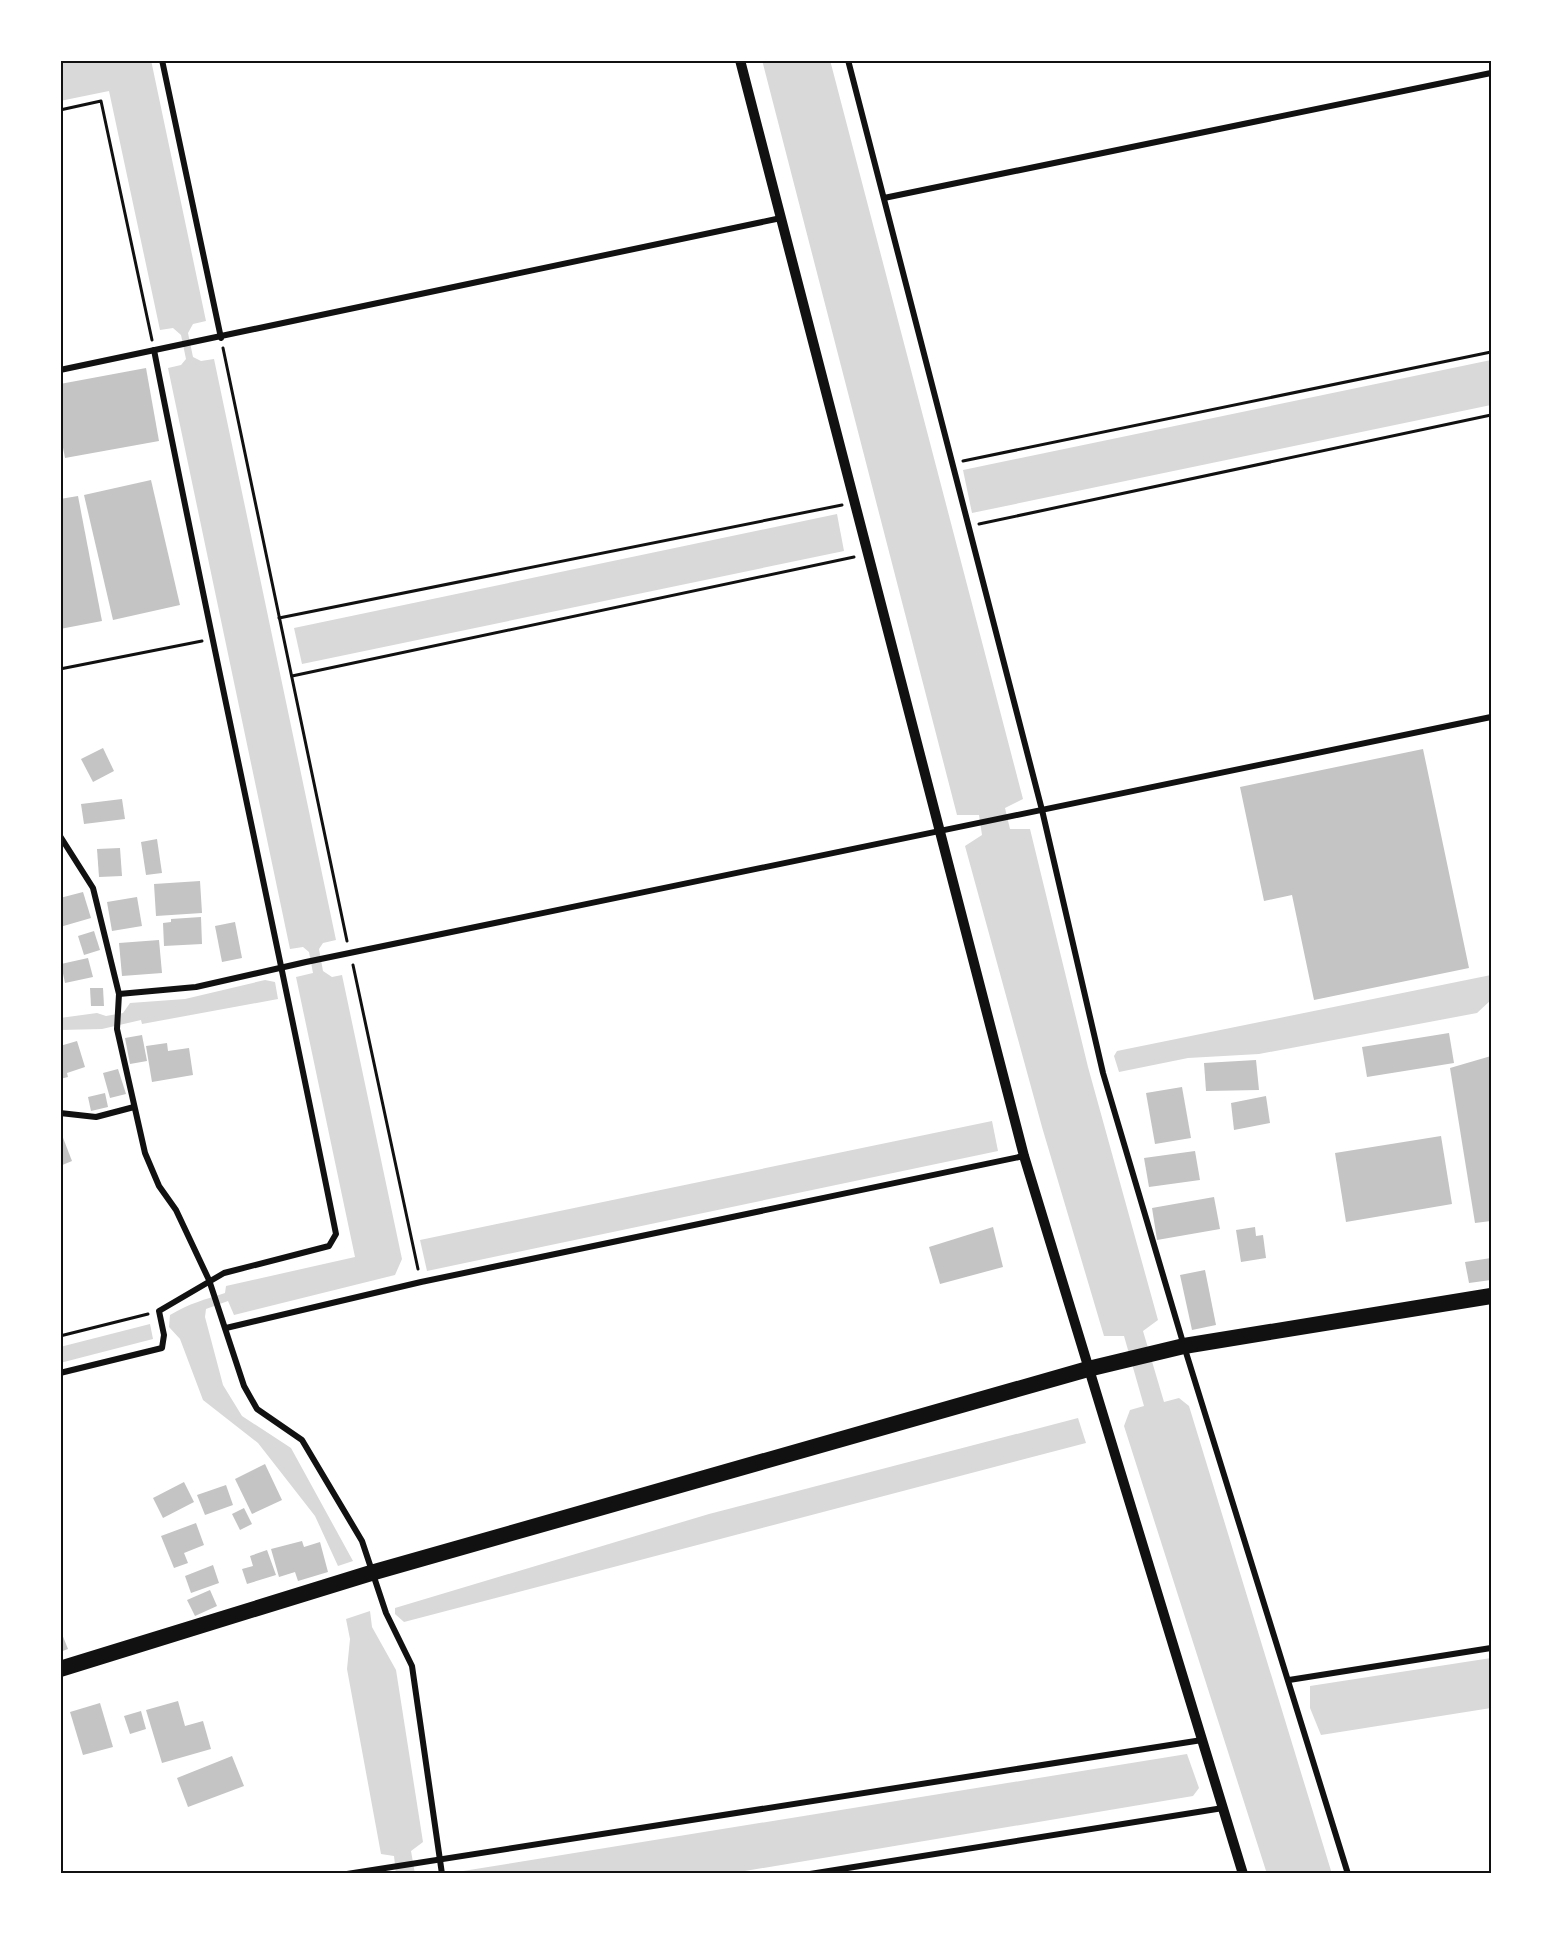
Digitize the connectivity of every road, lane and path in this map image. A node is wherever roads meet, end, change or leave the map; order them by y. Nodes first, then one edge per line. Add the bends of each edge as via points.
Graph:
1 (162, 60) edge
2 (740, 60) edge
3 (848, 60) edge
4 (1491, 73) edge
5 (60, 110) edge
6 (884, 198) junction
7 (782, 218) junction
8 (221, 338) junction
9 (154, 350) junction
10 (1491, 352) edge
11 (60, 370) edge
12 (1491, 415) edge
13 (952, 464) junction
14 (842, 505) dead end
15 (969, 526) junction
16 (856, 557) dead end
17 (279, 618) junction
18 (211, 639) junction
19 (60, 669) edge
20 (292, 676) junction
21 (1491, 717) edge
22 (1042, 810) junction
23 (939, 832) junction
24 (60, 836) edge
25 (350, 953) junction
26 (282, 967) junction
27 (119, 994) junction
28 (134, 1107) junction
29 (60, 1113) edge
30 (1024, 1156) junction
31 (209, 1280) junction
32 (421, 1282) junction
33 (1491, 1296) edge
34 (159, 1311) junction
35 (226, 1328) junction
36 (60, 1336) edge
37 (1184, 1346) junction
38 (1088, 1370) junction
39 (60, 1373) edge
40 (371, 1573) junction
41 (1491, 1648) edge
42 (60, 1669) edge
43 (1289, 1680) junction
44 (1202, 1740) junction
45 (1223, 1808) junction
46 (440, 1860) junction
47 (347, 1874) edge
48 (442, 1874) edge
49 (810, 1874) edge
50 (1243, 1874) edge
51 (1348, 1874) edge

1 - 8 street
2 - 7 street
3 - 6 street
4 - 6 street
5 - 9 path via 101,101
6 - 13 street
7 - 8 street
7 - 23 street
8 - 9 street
8 - 17 path
9 - 11 street
9 - 18 street
10 - 13 path
12 - 15 path
13 - 15 street
14 - 17 path
15 - 22 street
16 - 20 path
17 - 20 path
18 - 19 path
18 - 26 street
20 - 25 path
21 - 22 street
22 - 23 street
22 - 37 street via 1104,1073
23 - 25 street
23 - 30 street
24 - 27 street via 93,888
25 - 26 street
25 - 32 path
26 - 27 street via 196,987
26 - 31 street via 336,1234 329,1246
27 - 28 street via 117,1029
28 - 29 street via 96,1117
28 - 31 street via 145,1153 159,1186 176,1210
30 - 32 street
30 - 38 street
31 - 34 street
31 - 35 street
32 - 35 street
33 - 37 highway
34 - 36 path
34 - 39 street via 164,1335 162,1348
35 - 40 street via 244,1386 257,1409 302,1440 362,1541
37 - 38 highway
37 - 43 street
38 - 40 highway
38 - 44 street
40 - 42 highway
40 - 46 street via 412,1666
41 - 43 street
43 - 51 street
44 - 45 street
44 - 46 street
45 - 49 street
45 - 50 street
46 - 47 street
46 - 48 street

